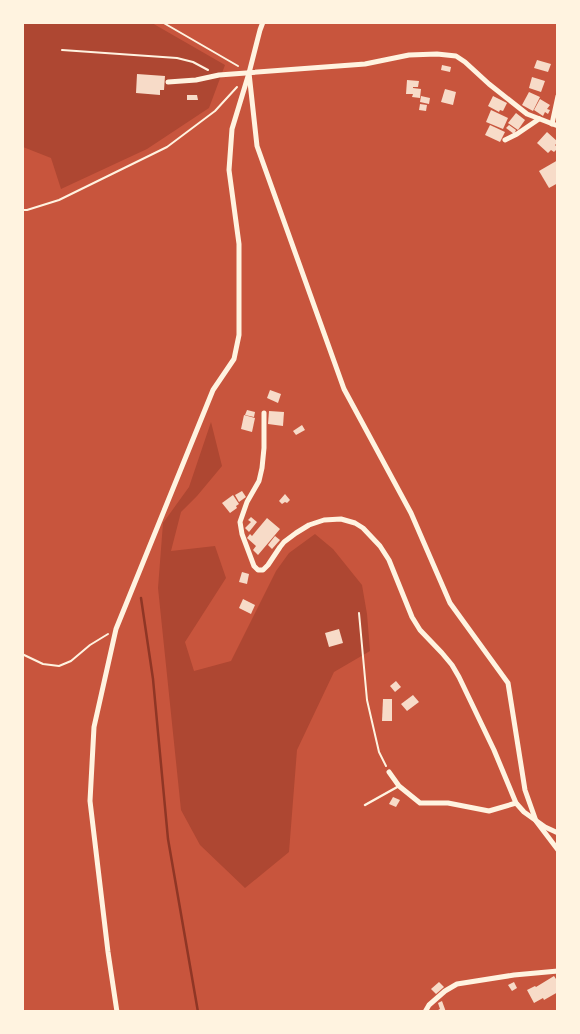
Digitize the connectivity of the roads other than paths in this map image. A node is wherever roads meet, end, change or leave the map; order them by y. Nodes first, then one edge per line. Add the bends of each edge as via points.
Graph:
1 (263, 22) edge
2 (249, 73) junction
3 (168, 82) dead end
4 (558, 96) edge
5 (538, 119) junction
6 (555, 125) edge
7 (505, 140) dead end
8 (264, 413) dead end
9 (389, 772) road end
10 (399, 786) junction
11 (516, 803) junction
12 (365, 805) dead end
13 (536, 821) junction
14 (558, 833) edge
15 (558, 850) edge
16 (558, 971) edge
17 (117, 1012) edge
18 (425, 1012) edge

1 - 2 street
2 - 3 street
2 - 5 street via 365,64 409,56 456,56 527,114
2 - 13 street via 257,146 344,389 411,513 450,603 508,683 525,790
2 - 17 street via 232,130 229,170 239,244 239,335 234,358 213,390 116,629 94,727 90,801
4 - 6 street
5 - 6 street
5 - 7 street
8 - 11 street via 262,468 240,522 254,566 263,570 284,542 309,525 341,519 363,528 389,560 420,630 459,677
9 - 10 street
10 - 11 street via 420,803 448,803 489,811
10 - 12 lane
11 - 13 street
13 - 14 street
13 - 15 street
16 - 18 street via 457,984 445,991

